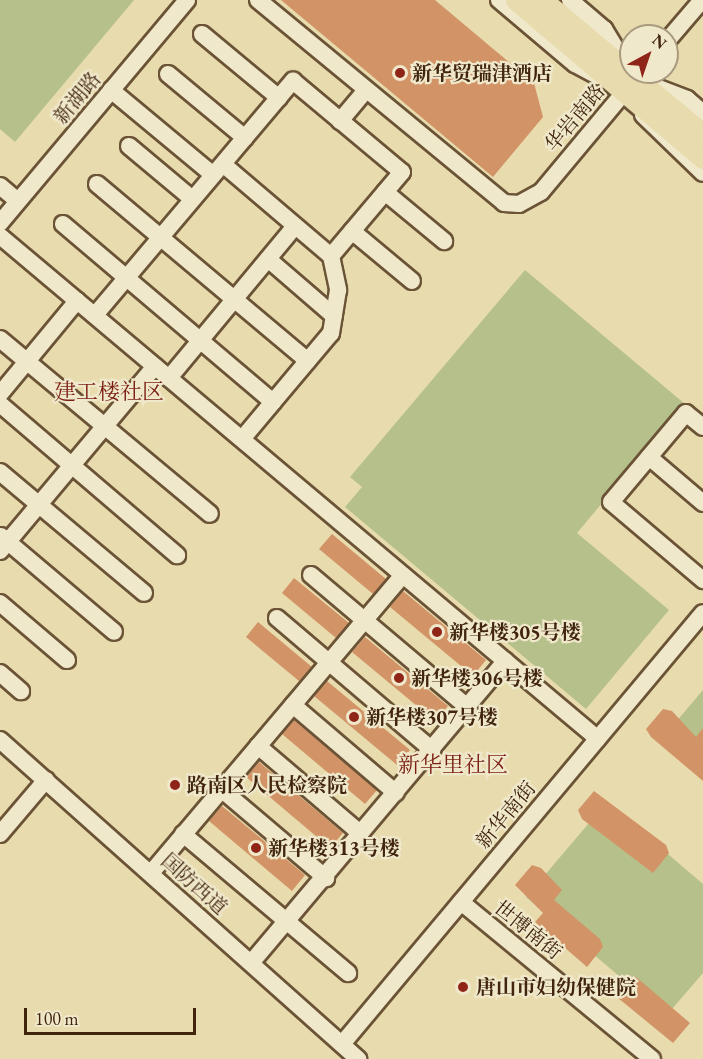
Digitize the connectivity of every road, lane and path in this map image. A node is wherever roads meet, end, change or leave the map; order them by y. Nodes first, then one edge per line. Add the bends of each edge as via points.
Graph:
1 (187, 0) edge
2 (258, 0) edge
3 (499, 0) edge
4 (516, 0) edge
5 (542, 0) edge
6 (570, 0) edge
7 (702, 0) edge
8 (679, 27) edge
9 (202, 34) dead end
10 (619, 55) edge
11 (619, 68) edge
12 (619, 71) edge
13 (168, 74) dead end
14 (619, 77) edge
15 (631, 84) edge
16 (635, 84) edge
17 (637, 84) edge
18 (638, 84) edge
19 (643, 84) edge
20 (111, 90) junction
21 (366, 90) junction
22 (279, 98) junction
23 (703, 112) edge
24 (340, 121) junction
25 (703, 134) edge
26 (245, 138) junction
27 (129, 146) dead end
28 (703, 158) edge
29 (217, 169) junction
30 (703, 173) edge
31 (97, 184) dead end
32 (0, 186) edge
33 (385, 192) junction
34 (190, 197) junction
35 (18, 201) junction
36 (0, 223) edge
37 (63, 224) dead end
38 (295, 226) junction
39 (352, 231) junction
40 (0, 236) edge
41 (159, 236) junction
42 (444, 241) dead end
43 (331, 256) junction
44 (268, 259) junction
45 (125, 278) junction
46 (412, 281) dead end
47 (234, 299) junction
48 (77, 301) junction
49 (94, 315) junction
50 (334, 316) junction
51 (0, 339) edge
52 (200, 340) junction
53 (308, 361) junction
54 (27, 362) junction
55 (155, 366) junction
56 (169, 378) junction
57 (0, 394) edge
58 (273, 402) junction
59 (0, 404) edge
60 (104, 426) junction
61 (703, 427) edge
62 (242, 440) junction
63 (649, 457) junction
64 (72, 465) junction
65 (0, 472) edge
66 (703, 503) edge
67 (39, 505) junction
68 (210, 514) dead end
69 (2, 543) edge
70 (177, 555) dead end
71 (403, 574) junction
72 (311, 575) dead end
73 (703, 580) edge
74 (144, 593) dead end
75 (0, 603) edge
76 (703, 613) edge
77 (277, 618) dead end
78 (364, 620) junction
79 (114, 632) dead end
80 (67, 660) dead end
81 (329, 661) junction
82 (506, 661) junction
83 (0, 673) edge
84 (21, 691) dead end
85 (293, 705) junction
86 (467, 707) junction
87 (598, 739) junction
88 (0, 740) edge
89 (258, 746) junction
90 (432, 750) junction
91 (46, 780) junction
92 (222, 789) junction
93 (396, 793) junction
94 (0, 834) edge
95 (183, 834) junction
96 (361, 834) junction
97 (150, 873) junction
98 (326, 878) junction
99 (461, 902) junction
100 (287, 922) junction
101 (251, 963) junction
102 (348, 973) dead end
103 (342, 1044) junction
104 (358, 1059) edge
105 (652, 1059) edge

1 - 20 street, 新湖路
2 - 21 street
3 - 14 street via 575,64
4 - 12 main road
5 - 11 main road
6 - 10 street via 604,29
7 - 8 street
9 - 22 street
13 - 26 street
15 - 21 street, 华岩南路 via 541,192 519,204 492,198
16 - 30 street via 658,135
17 - 28 main road
18 - 25 main road
19 - 23 street via 687,99
20 - 29 street
20 - 35 street, 新湖路
21 - 24 street
22 - 24 street via 293,81
22 - 26 street
24 - 33 street via 402,172
26 - 29 street
27 - 34 street
29 - 34 street
29 - 38 street
31 - 41 street
32 - 35 street
33 - 39 street
33 - 42 street
34 - 41 street
35 - 36 street, 新湖路
37 - 45 street
38 - 43 street
38 - 44 street
39 - 43 street
39 - 46 street
40 - 48 street
41 - 45 street
41 - 47 street
43 - 50 street via 338,290
44 - 47 street
44 - 50 street
45 - 49 street
45 - 52 street
47 - 52 street
47 - 53 street
48 - 49 street
48 - 54 street
49 - 55 street
50 - 53 street via 331,333
51 - 54 street
52 - 56 street
52 - 58 street
53 - 58 street
54 - 57 street
54 - 60 street
55 - 56 street
55 - 60 street
56 - 62 street
58 - 62 street
59 - 64 street
60 - 64 street
60 - 68 street
61 - 63 street via 686,413
62 - 71 street
63 - 66 street
63 - 73 street via 611,502
64 - 67 street
64 - 70 street
65 - 67 street
67 - 69 street
67 - 74 street
69 - 79 street
71 - 78 street
71 - 82 street
72 - 78 street
75 - 80 street
76 - 87 street, 新华南街
77 - 81 street
78 - 81 street
78 - 86 street
81 - 85 street
81 - 90 street
82 - 86 street
82 - 87 street
83 - 84 street
85 - 89 street
85 - 93 street
86 - 90 street
87 - 99 street, 新华南街
88 - 91 street, 国防西道
89 - 92 street
89 - 96 street
90 - 93 street
91 - 94 street
91 - 97 street, 国防西道
92 - 95 street
92 - 98 street
93 - 96 street
95 - 97 street
95 - 100 street
96 - 98 street
97 - 101 street, 国防西道
98 - 100 street
99 - 103 street, 新华南街
99 - 105 street, 世博南街
100 - 101 street
100 - 102 street
101 - 103 street, 国防西道
103 - 104 street, 国防西道

